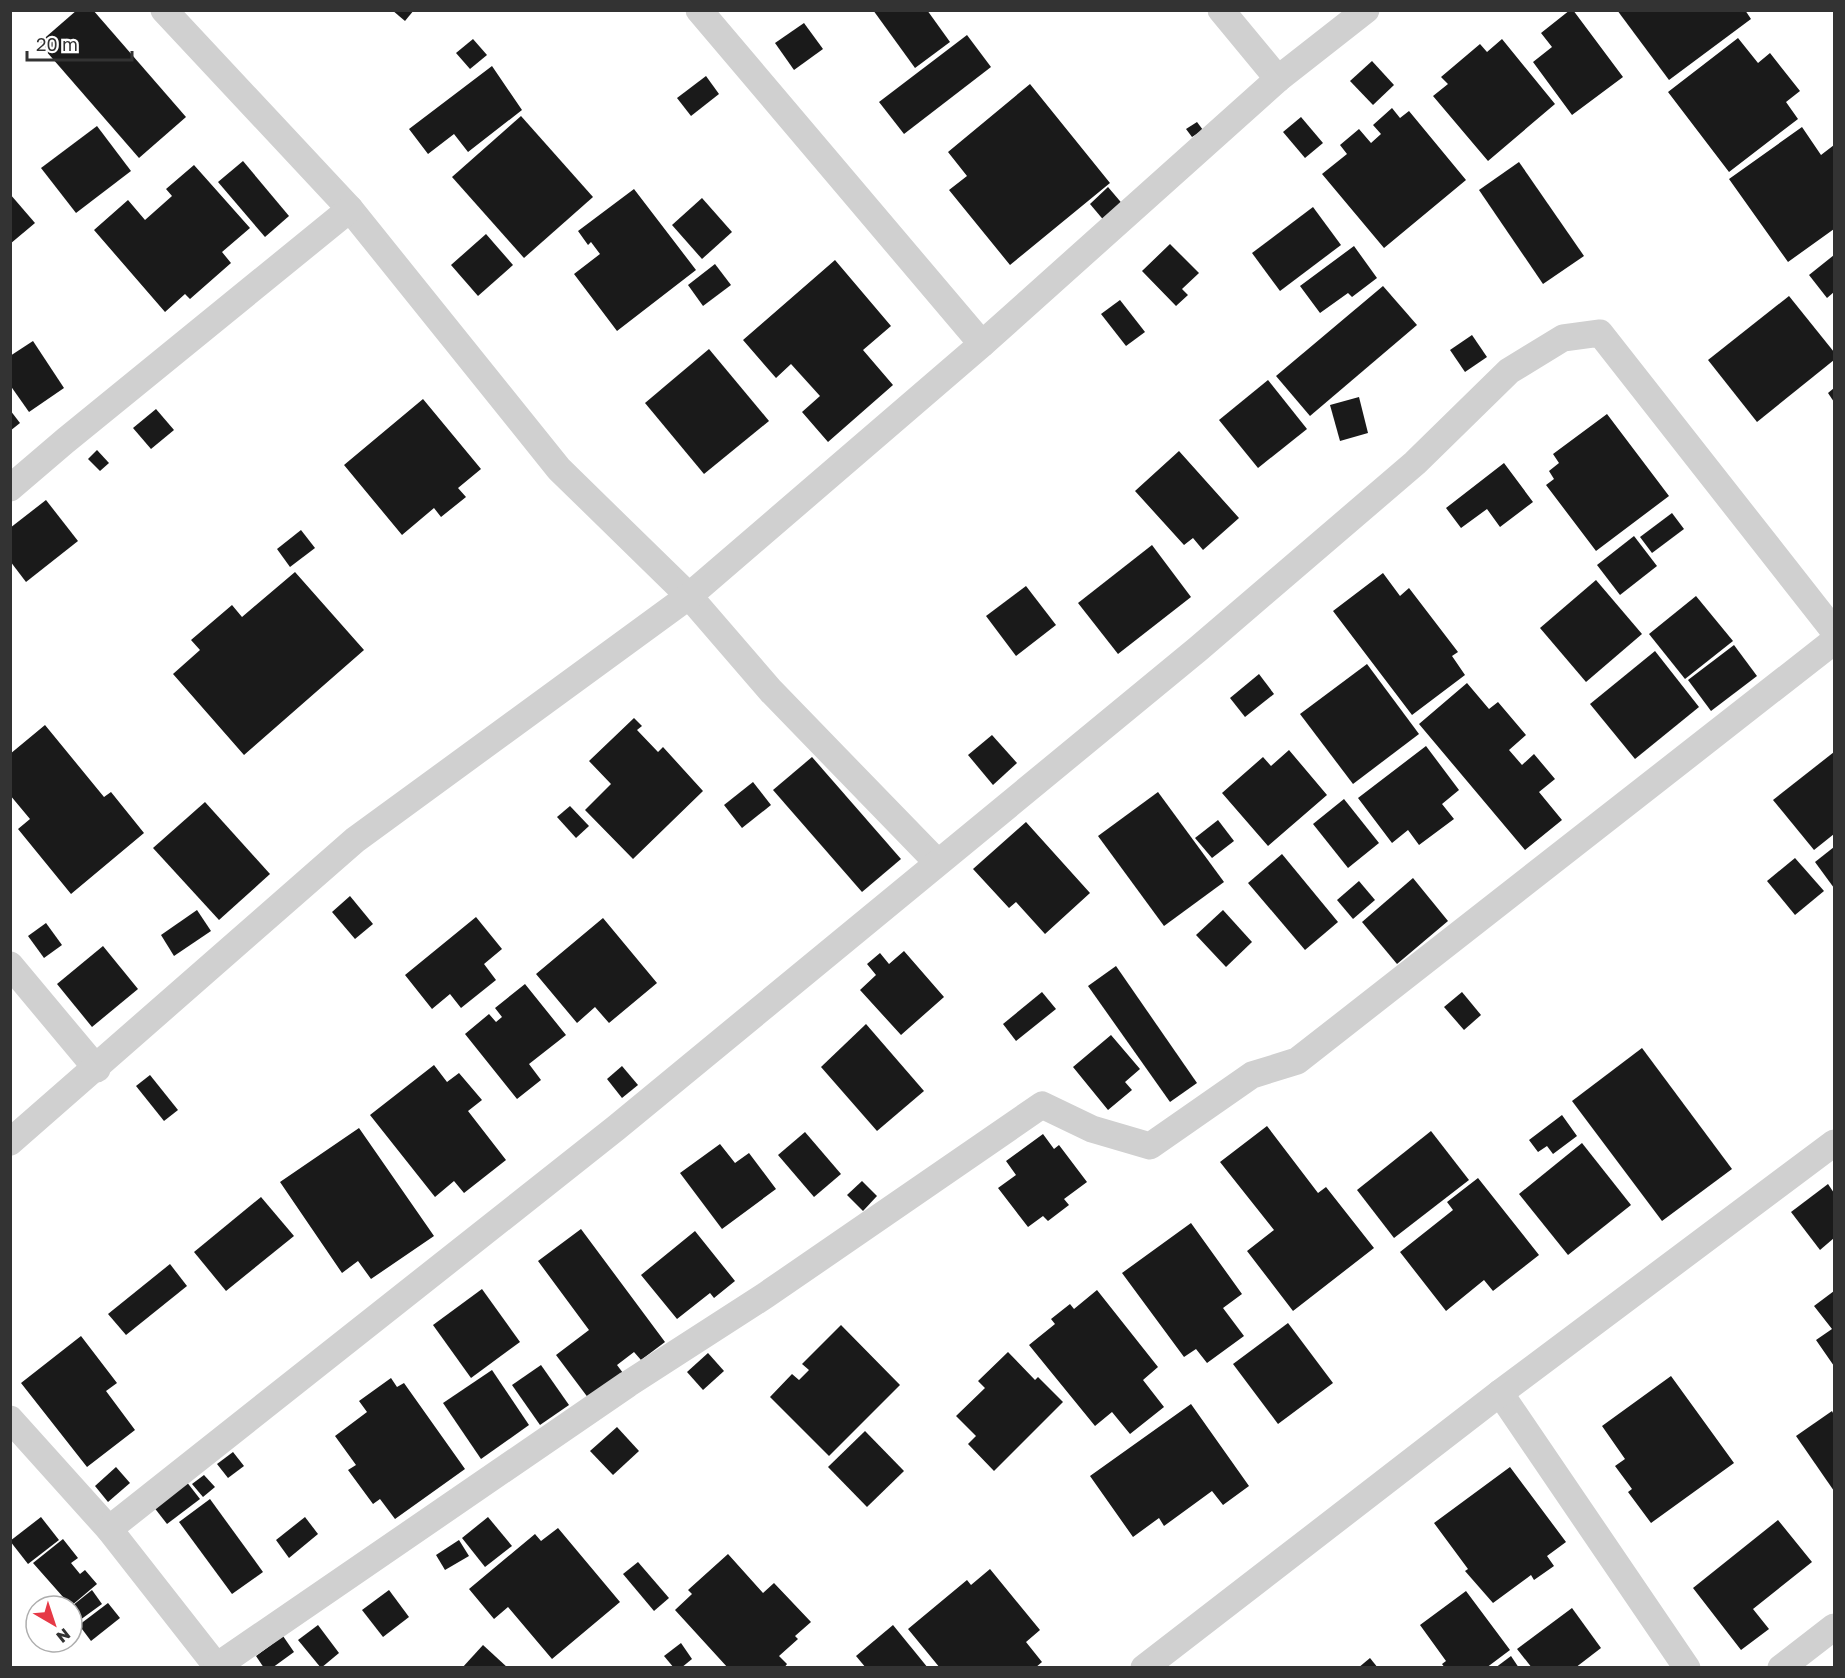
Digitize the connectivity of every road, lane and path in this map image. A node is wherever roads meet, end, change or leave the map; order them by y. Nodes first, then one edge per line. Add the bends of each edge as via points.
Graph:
1 (164, 10) edge
2 (699, 10) edge
3 (1221, 10) edge
4 (1366, 10) edge
5 (1278, 79) junction
6 (350, 209) junction
7 (982, 344) junction
8 (10, 488) edge
9 (688, 596) junction
10 (1834, 630) edge
11 (1834, 641) edge
12 (937, 862) junction
13 (10, 965) edge
14 (97, 1069) junction
15 (10, 1142) edge
16 (1834, 1143) edge
17 (1500, 1393) junction
18 (10, 1419) edge
19 (109, 1529) junction
20 (1834, 1627) edge
21 (217, 1667) edge
22 (1144, 1668) edge
23 (1687, 1668) edge
24 (1781, 1668) edge

1 - 6 street
2 - 7 street
3 - 5 street
4 - 5 street
5 - 7 street
6 - 8 street
6 - 9 street via 559,469
7 - 9 street
9 - 12 street via 771,691
9 - 14 street via 355,840
10 - 12 street via 1600,333 1563,338 1509,371 1397,478 1198,649
11 - 21 street via 1297,1062 1252,1076 1150,1146 1092,1129 1042,1105 766,1295 628,1383
12 - 19 street via 616,1128
13 - 14 street
14 - 15 street
16 - 17 street
17 - 22 street
17 - 23 street
18 - 19 street
19 - 21 street
20 - 24 street

